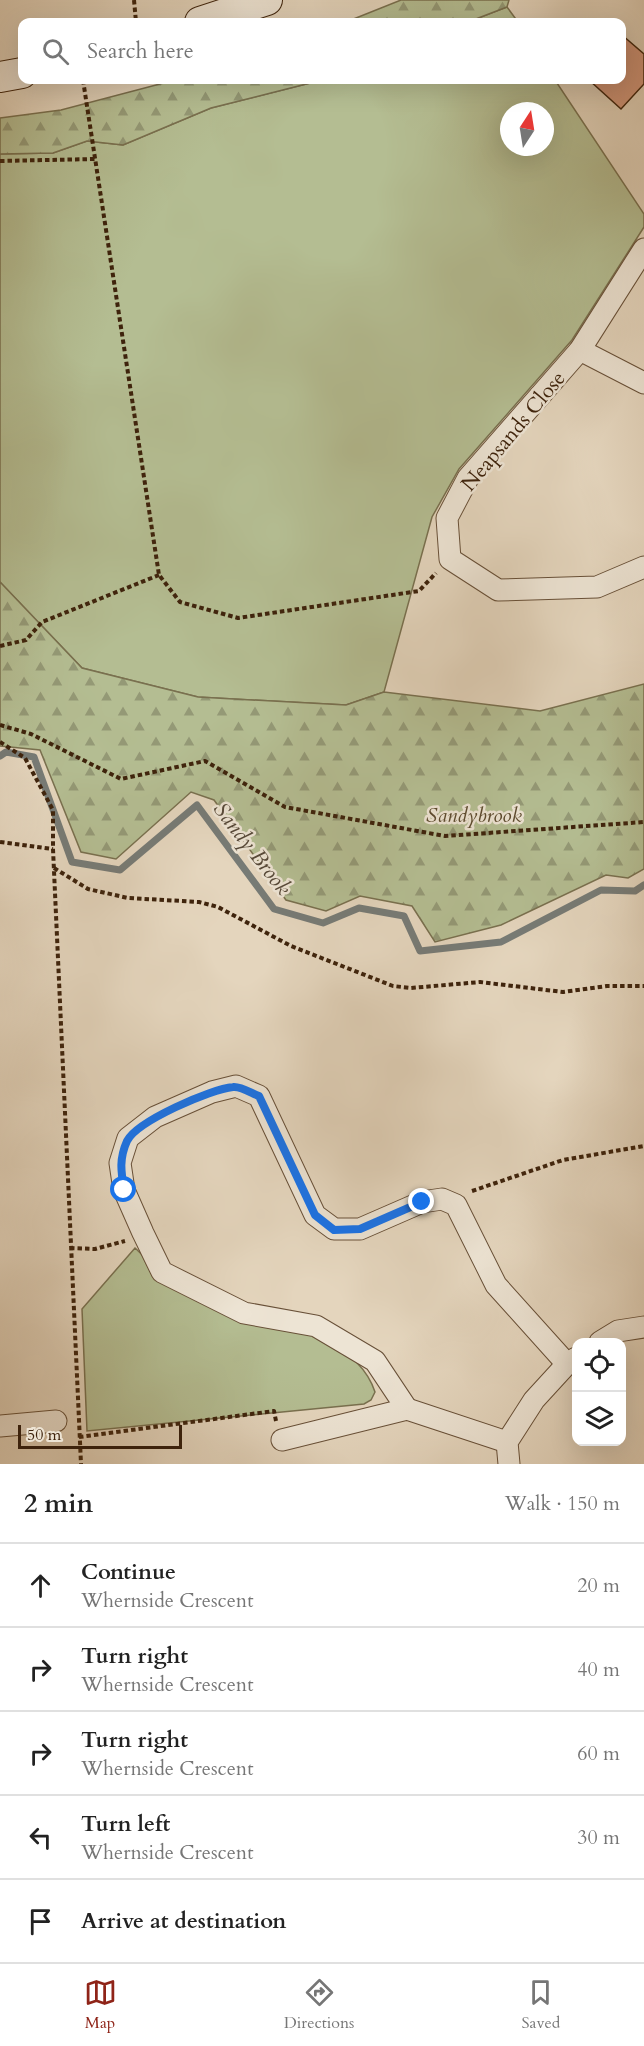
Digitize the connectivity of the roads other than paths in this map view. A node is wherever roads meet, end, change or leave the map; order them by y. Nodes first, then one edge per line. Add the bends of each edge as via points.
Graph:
1 (267, 0) edge
2 (212, 18) edge
3 (18, 74) edge
4 (0, 77) edge
5 (644, 249) edge
6 (580, 350) junction
7 (644, 383) edge
8 (644, 567) edge
9 (644, 1328) edge
10 (607, 1338) edge
11 (572, 1361) edge
12 (407, 1409) junction
13 (56, 1421) dead end
14 (0, 1426) edge
15 (282, 1440) road end
16 (507, 1442) junction
17 (509, 1464) edge

1 - 2 main road
3 - 4 main road
5 - 6 street, Neapsands Close
6 - 7 street, Neapsands Close
6 - 8 street, Neapsands Close via 468,478 447,518 450,559 498,590 597,587
9 - 10 street via 618,1331
11 - 12 street via 496,1285 456,1205 442,1199 422,1202 360,1229 334,1230 315,1215 259,1096 236,1086 212,1092 155,1117 128,1138 120,1163 124,1190 162,1272 244,1313 316,1326 375,1361
11 - 16 street via 534,1400
12 - 15 street
12 - 16 street
13 - 14 street
16 - 17 street

